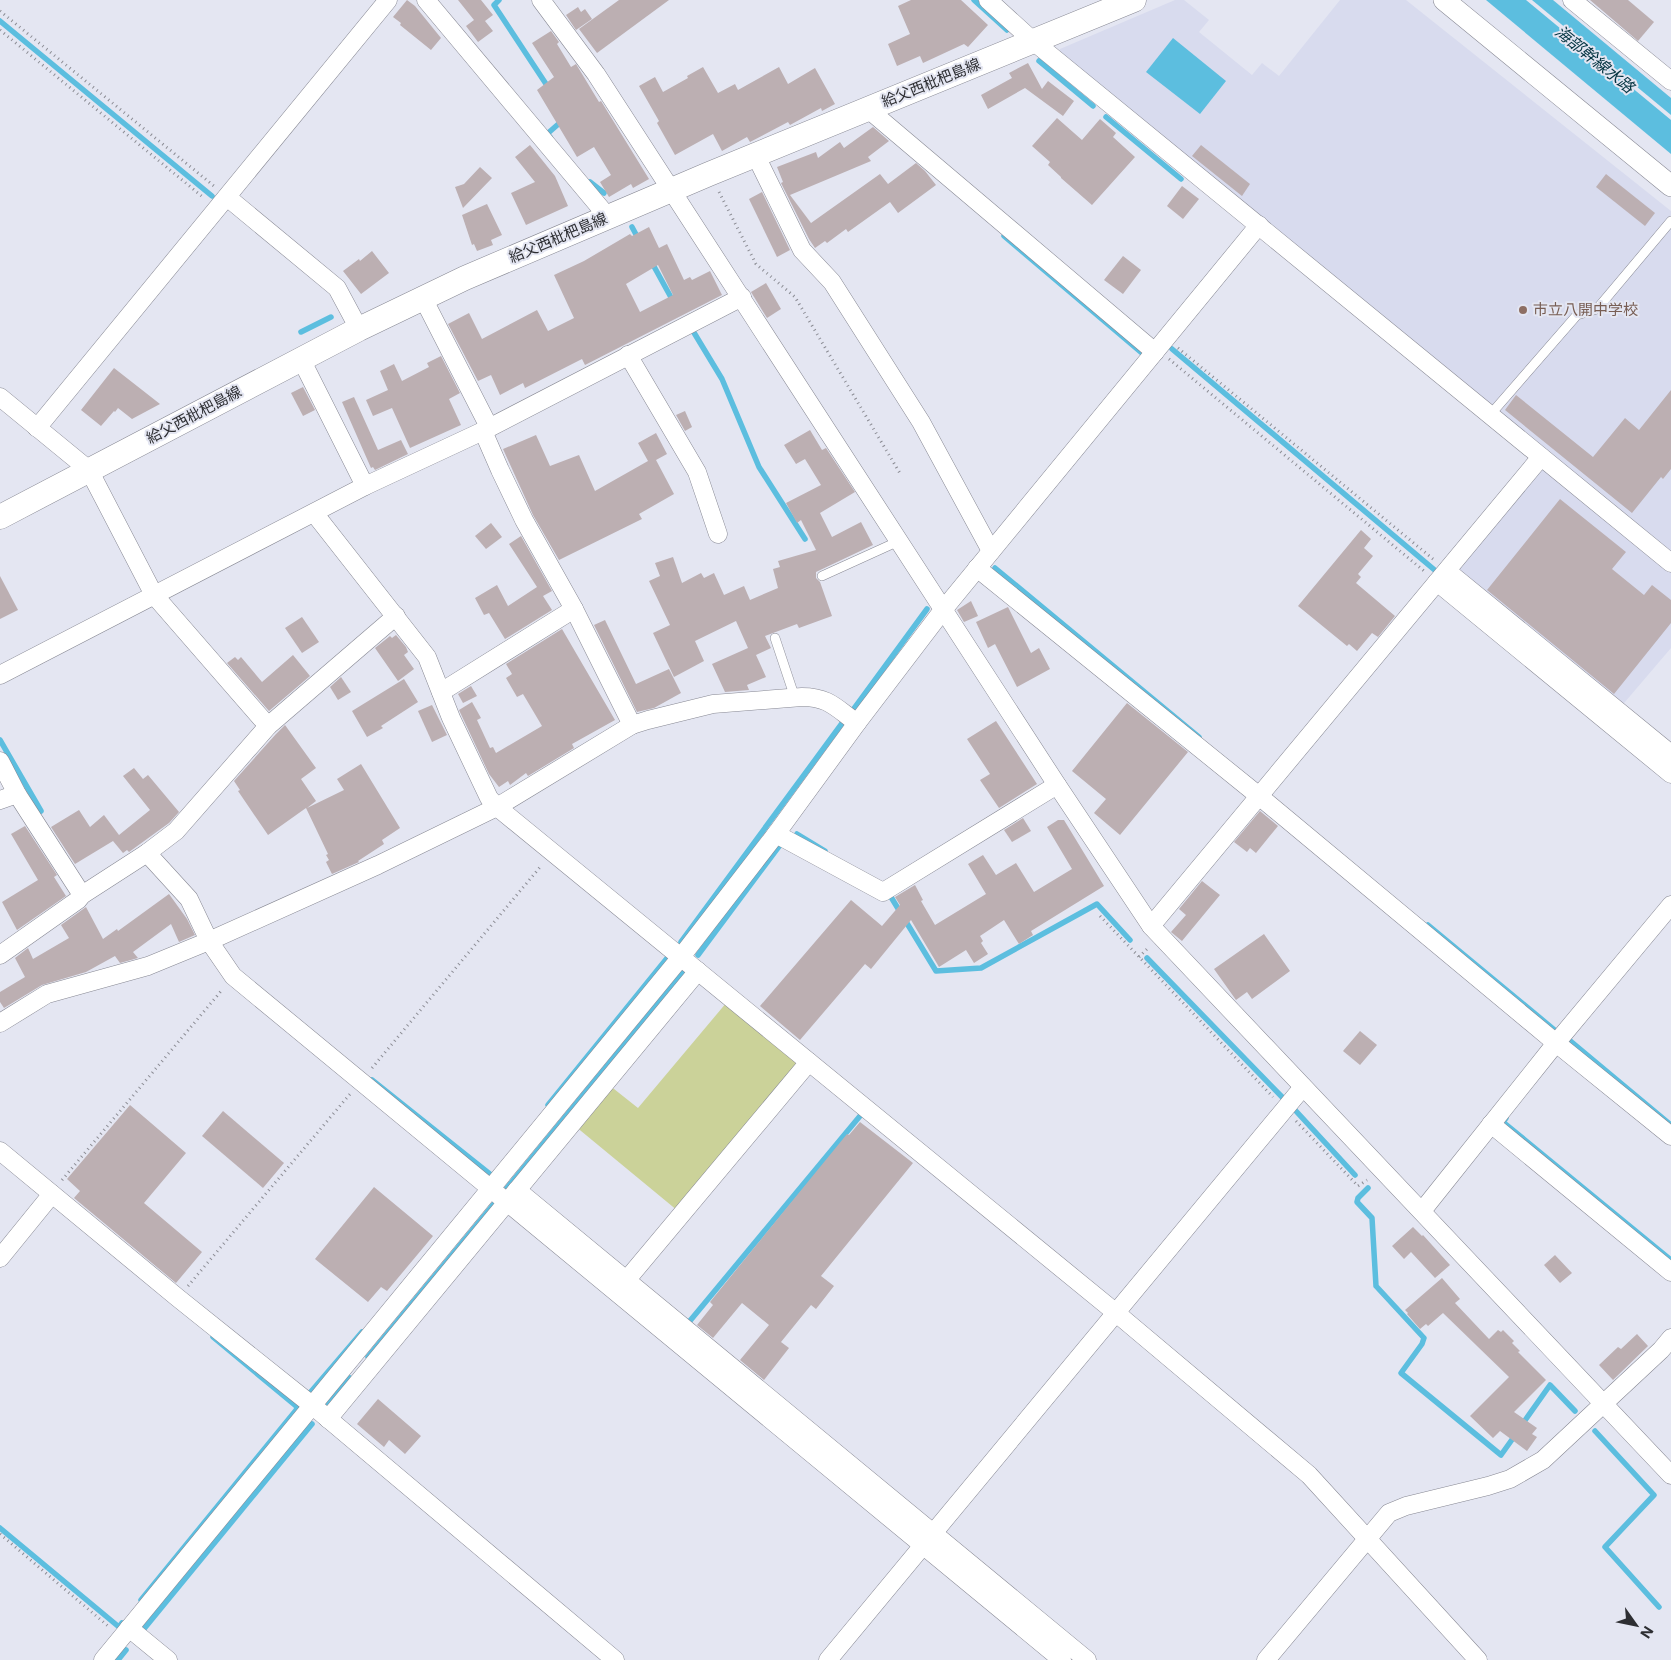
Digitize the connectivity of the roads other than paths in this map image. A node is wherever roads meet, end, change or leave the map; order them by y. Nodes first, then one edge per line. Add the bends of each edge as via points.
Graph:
1 (388, 0) edge
2 (426, 0) edge
3 (541, 0) edge
4 (988, 0) edge
5 (1134, 0) edge
6 (1444, 0) edge
7 (1572, 0) edge
8 (1033, 40) junction
9 (1671, 81) edge
10 (868, 109) junction
11 (756, 156) junction
12 (1671, 186) edge
13 (672, 190) junction
14 (222, 203) junction
15 (608, 217) junction
16 (1671, 221) edge
17 (1259, 225) junction
18 (742, 297) junction
19 (423, 298) junction
20 (359, 329) junction
21 (1159, 346) junction
22 (628, 355) junction
23 (301, 359) junction
24 (0, 398) edge
25 (1490, 415) junction
26 (37, 428) junction
27 (486, 429) junction
28 (1542, 457) junction
29 (89, 470) junction
30 (365, 486) junction
31 (314, 512) junction
32 (0, 517) edge
33 (718, 534) dead end
34 (899, 541) junction
35 (992, 551) junction
36 (1671, 563) edge
37 (977, 568) junction
38 (822, 576) dead end
39 (1442, 576) junction
40 (154, 595) junction
41 (574, 609) junction
42 (943, 610) junction
43 (396, 616) junction
44 (775, 638) dead end
45 (0, 675) edge
46 (440, 692) junction
47 (795, 698) junction
48 (857, 723) junction
49 (632, 725) junction
50 (268, 726) junction
51 (1671, 754) edge
52 (0, 761) edge
53 (1671, 774) edge
54 (1057, 785) junction
55 (17, 794) junction
56 (1259, 796) junction
57 (0, 800) edge
58 (497, 807) junction
59 (776, 834) junction
60 (147, 853) junction
61 (82, 895) junction
62 (1671, 905) edge
63 (1151, 926) junction
64 (209, 941) junction
65 (0, 955) edge
66 (681, 957) junction
67 (698, 971) junction
68 (0, 1023) edge
69 (1556, 1043) junction
70 (809, 1062) junction
71 (1303, 1086) junction
72 (1491, 1124) junction
73 (1671, 1136) edge
74 (0, 1151) edge
75 (492, 1189) junction
76 (52, 1194) junction
77 (512, 1196) junction
78 (1422, 1211) junction
79 (0, 1258) edge
80 (1671, 1272) edge
81 (621, 1285) junction
82 (1115, 1312) junction
83 (1671, 1338) edge
84 (1603, 1405) junction
85 (313, 1406) junction
86 (328, 1418) junction
87 (1671, 1475) edge
88 (1368, 1537) junction
89 (928, 1539) junction
90 (125, 1633) junction
91 (103, 1660) edge
92 (149, 1660) edge
93 (168, 1660) edge
94 (615, 1660) edge
95 (828, 1660) edge
96 (1062, 1660) edge
97 (1087, 1660) edge
98 (1266, 1660) edge
99 (1478, 1660) edge

1 - 14 street
2 - 15 street
3 - 13 street via 596,74
4 - 8 street
5 - 8 main road, 給父西枇杷島線
6 - 12 street
7 - 9 street
8 - 10 main road, 給父西枇杷島線
8 - 17 street
10 - 11 main road, 給父西枇杷島線
10 - 21 street
11 - 13 main road, 給父西枇杷島線
11 - 35 street via 802,250 832,282 910,406
13 - 15 main road, 給父西枇杷島線
13 - 18 street
14 - 20 street via 337,288
14 - 26 street
15 - 19 main road, 給父西枇杷島線
16 - 25 lane via 1597,309 1577,315
17 - 21 street
17 - 25 street
18 - 22 street
18 - 34 street
19 - 20 main road, 給父西枇杷島線
19 - 27 street
20 - 23 main road, 給父西枇杷島線
21 - 35 street
22 - 27 street
22 - 33 street via 697,472
23 - 29 main road, 給父西枇杷島線
23 - 30 street
24 - 26 street
25 - 28 street
26 - 29 street
27 - 30 street
27 - 41 street via 500,470 524,520
28 - 36 street
28 - 39 street
29 - 32 main road, 給父西枇杷島線
29 - 40 street
30 - 31 street
31 - 40 street
31 - 43 street
34 - 38 lane
34 - 42 street
35 - 37 street
37 - 42 street
37 - 56 street
39 - 51 street
39 - 53 street
39 - 56 street
40 - 45 street
40 - 50 street
41 - 46 street
41 - 49 street
42 - 48 street
42 - 54 street
43 - 46 street via 427,657
43 - 50 street
44 - 47 lane
46 - 58 street via 489,798
47 - 48 street via 825,700
47 - 49 street via 713,704
48 - 59 street
49 - 58 street
50 - 60 street via 176,831
52 - 55 street
54 - 59 street via 883,892
54 - 63 street
55 - 57 street
55 - 61 street
56 - 63 street
56 - 69 street
58 - 64 street
58 - 66 street
59 - 66 street
60 - 61 street
60 - 64 street via 189,899
61 - 65 street
62 - 69 street
63 - 71 street
64 - 68 street via 148,966 47,994
64 - 75 street via 233,976
66 - 67 street
66 - 75 street
67 - 70 street
67 - 77 street
69 - 72 street
69 - 73 street
70 - 81 street
70 - 82 street
71 - 78 street
71 - 82 street
72 - 78 street
72 - 80 street
74 - 76 street
75 - 77 street
75 - 85 street
76 - 79 street
76 - 85 street
77 - 81 street
77 - 86 street
78 - 84 street
81 - 89 street
82 - 88 street via 1309,1475
82 - 89 street
83 - 84 street
84 - 87 street
84 - 88 street via 1535,1465 1510,1479 1389,1513
85 - 86 street
85 - 90 street
86 - 94 street
88 - 98 street
88 - 99 street
89 - 95 street
89 - 96 street
89 - 97 street
90 - 91 street
90 - 92 street
90 - 93 street

